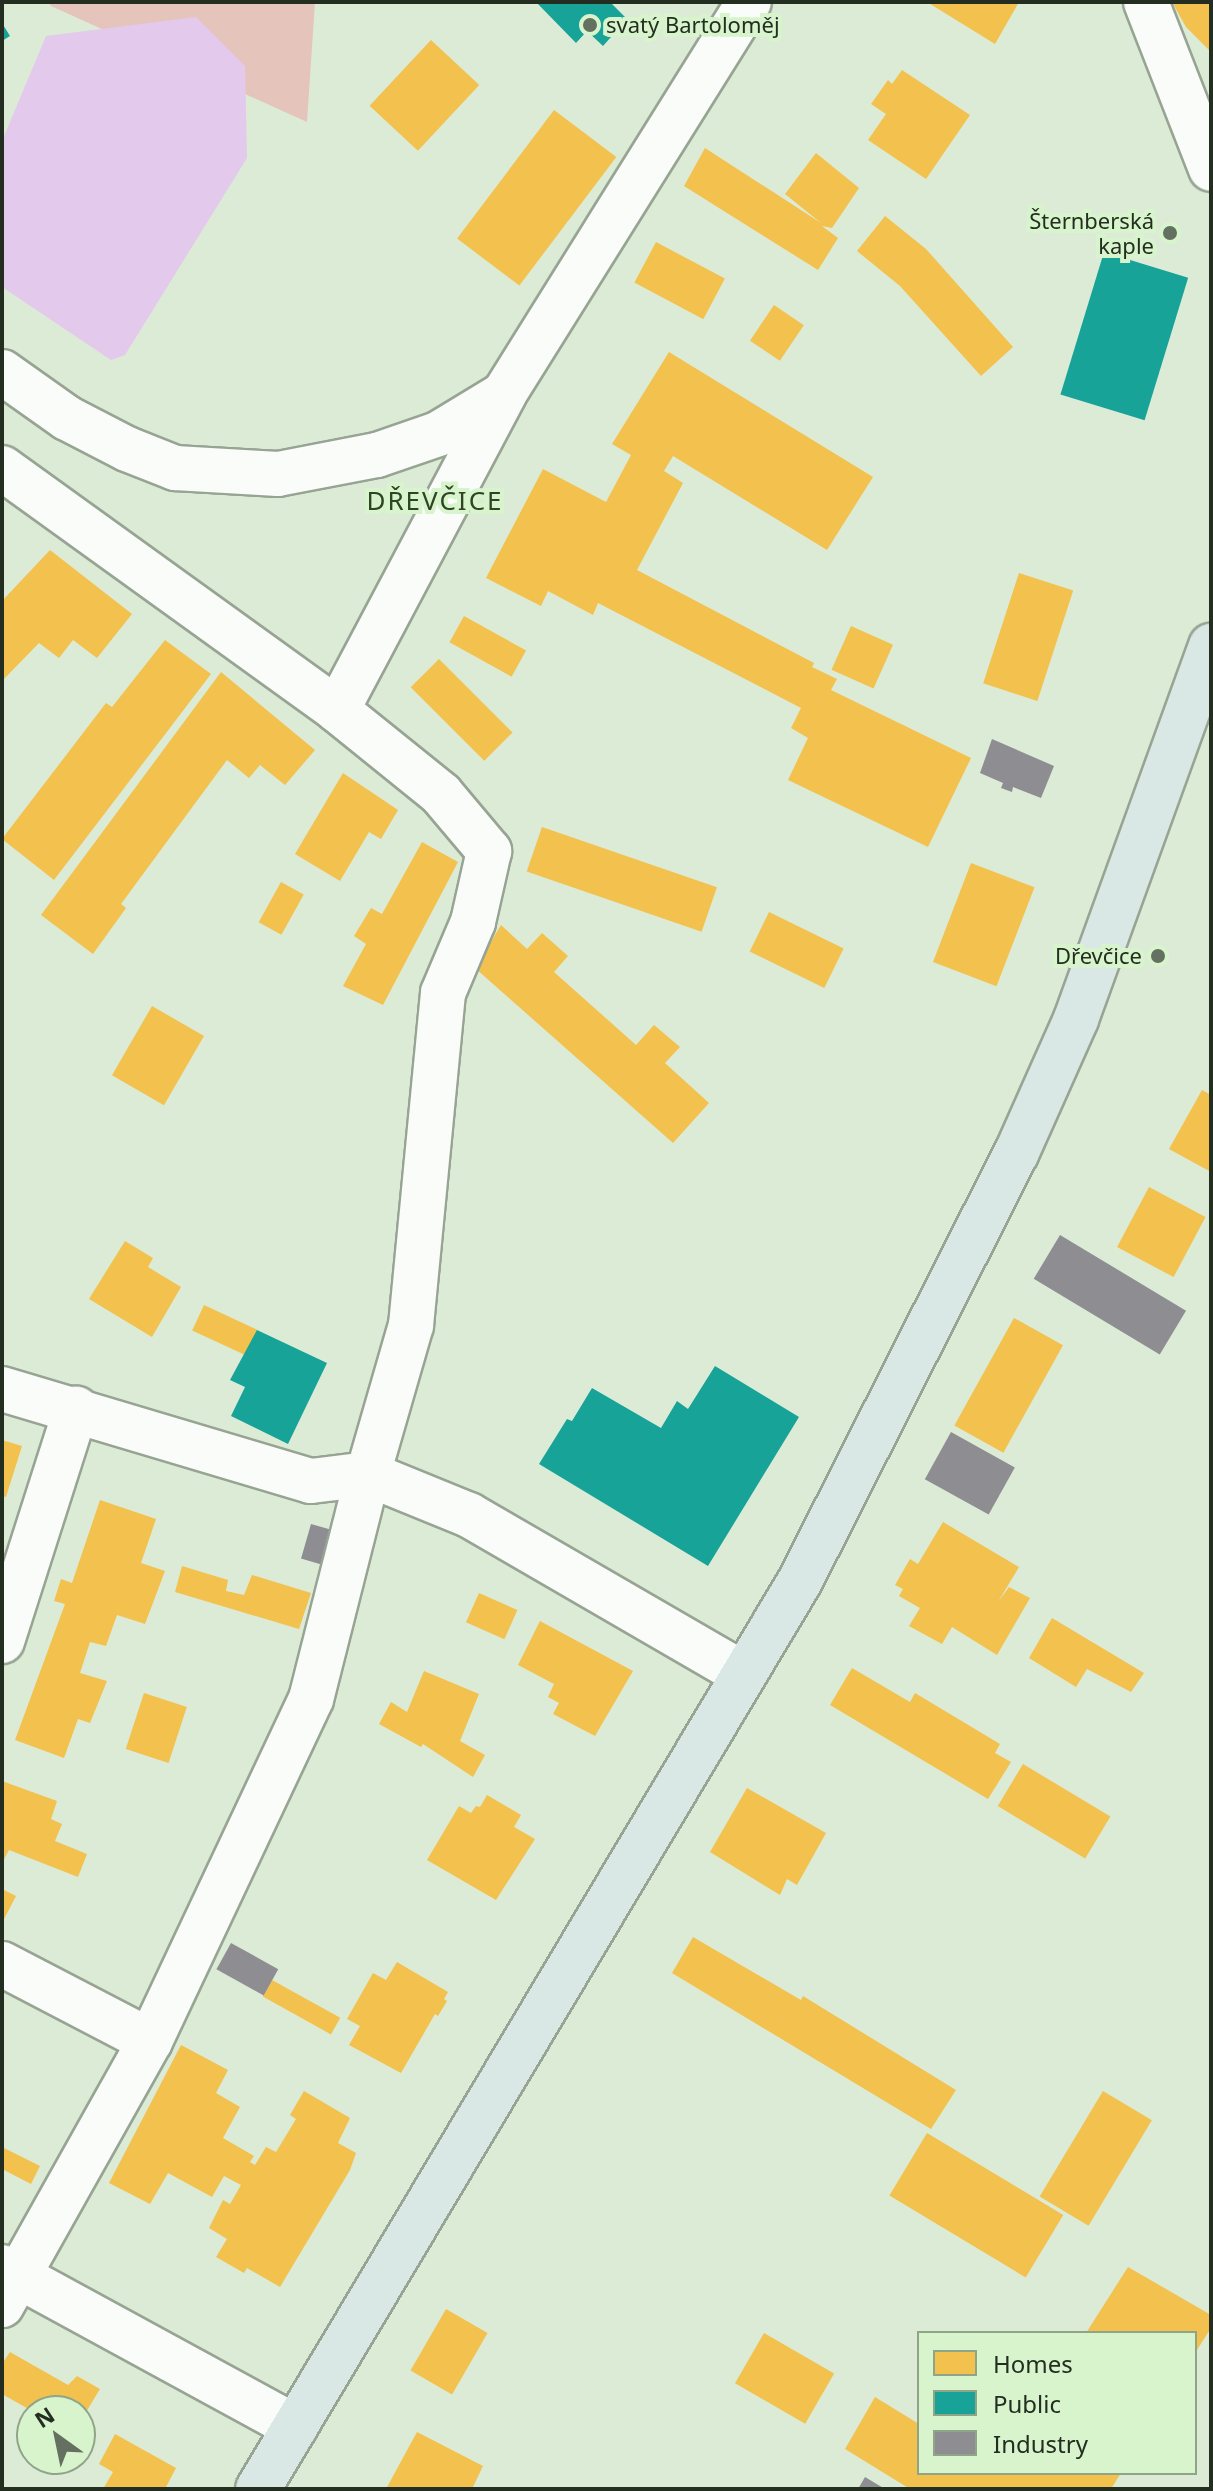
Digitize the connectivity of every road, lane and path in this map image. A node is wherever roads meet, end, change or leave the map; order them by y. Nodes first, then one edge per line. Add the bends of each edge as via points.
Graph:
1 (749, 2) edge
2 (1146, 2) edge
3 (1211, 169) edge
4 (2, 372) edge
5 (504, 394) junction
6 (2, 468) edge
7 (1211, 646) edge
8 (337, 710) junction
9 (2, 1389) edge
10 (76, 1409) junction
11 (368, 1474) junction
12 (2, 1641) edge
13 (743, 1674) junction
14 (2, 1964) edge
15 (150, 2041) junction
16 (8, 2283) edge
17 (295, 2427) junction
18 (258, 2489) edge

1 - 5 street
2 - 3 street
4 - 5 street via 67,418 175,468 278,474 377,455 438,434
5 - 8 street
6 - 8 street
7 - 13 main road via 1076,1019 1016,1154 800,1581
8 - 11 street via 441,794 489,851 473,922 443,993 411,1325
9 - 10 street
10 - 11 street via 311,1481
10 - 12 street
11 - 13 street via 469,1515
11 - 15 street via 311,1699
13 - 17 main road
14 - 15 street
15 - 16 street
16 - 17 street
17 - 18 main road

